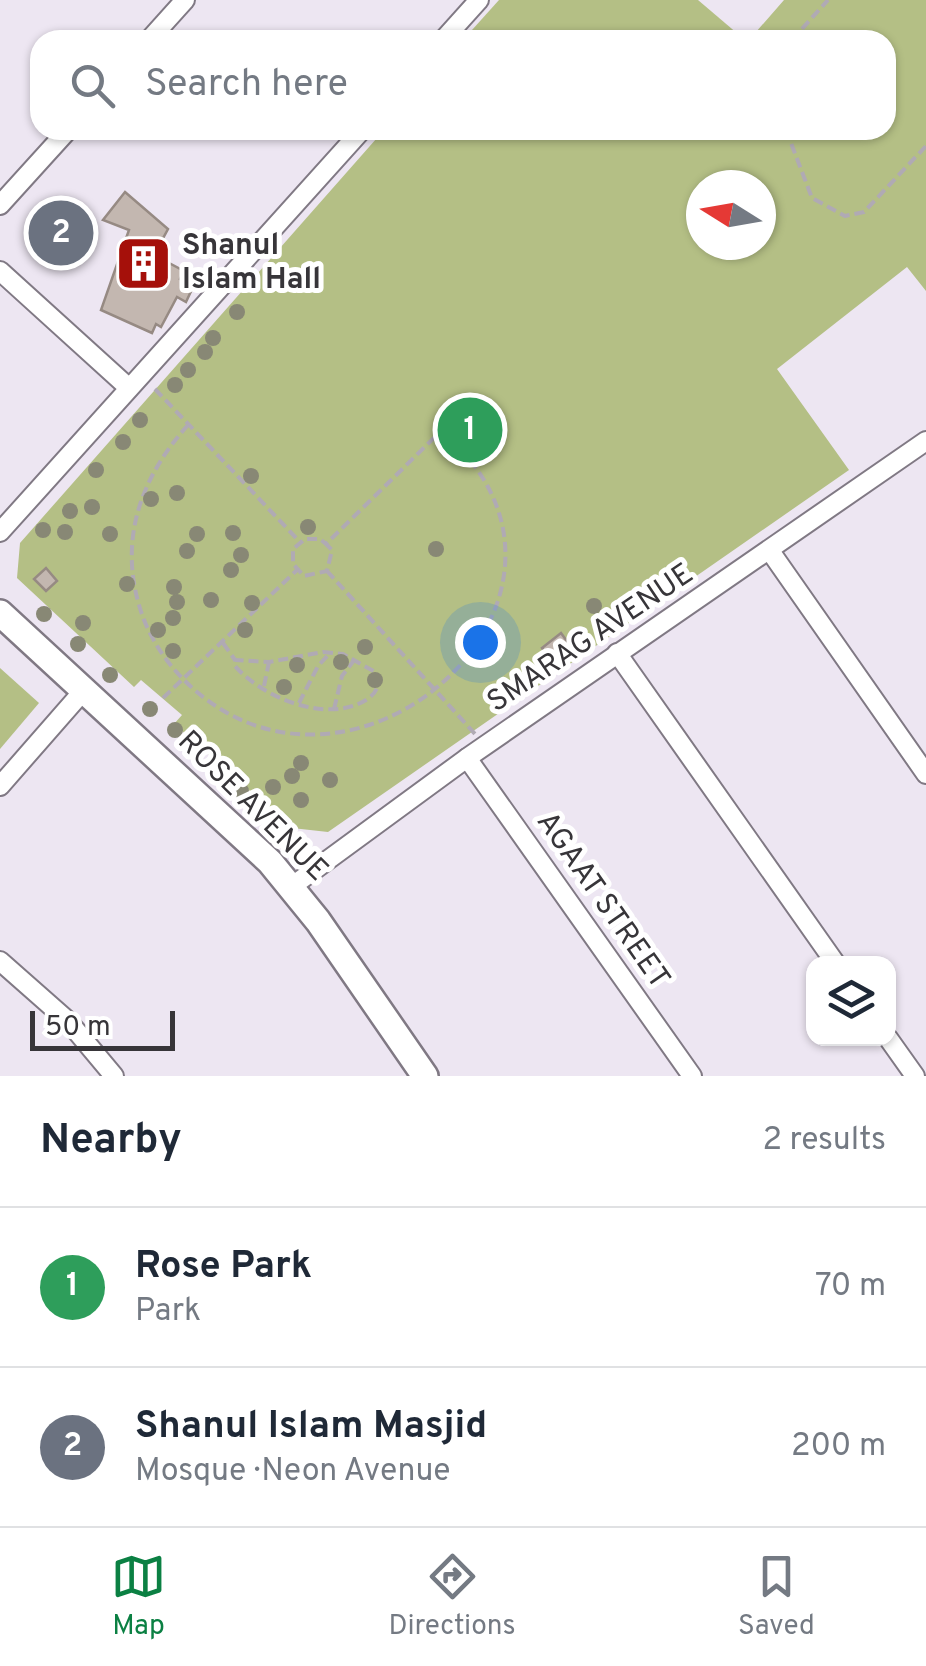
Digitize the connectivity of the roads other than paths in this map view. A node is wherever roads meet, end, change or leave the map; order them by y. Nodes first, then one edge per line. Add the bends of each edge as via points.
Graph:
1 (185, 0) edge
2 (479, 0) edge
3 (157, 30) edge
4 (452, 30) edge
5 (59, 140) edge
6 (353, 140) edge
7 (0, 205) edge
8 (0, 271) edge
9 (129, 388) junction
10 (924, 447) edge
11 (0, 532) edge
12 (770, 551) junction
13 (0, 613) edge
14 (617, 653) junction
15 (84, 690) junction
16 (466, 758) junction
17 (926, 774) edge
18 (0, 786) edge
19 (291, 887) junction
20 (830, 956) edge
21 (0, 961) edge
22 (894, 1046) edge
23 (114, 1076) edge
24 (425, 1076) edge
25 (692, 1076) edge
26 (915, 1076) edge

1 - 3 street
2 - 4 street
5 - 7 street
6 - 9 street
8 - 9 street
9 - 11 street
10 - 12 street, SMARAG AVENUE
12 - 14 street, SMARAG AVENUE
12 - 17 street
13 - 15 street, ROSE AVENUE
14 - 16 street, SMARAG AVENUE
14 - 20 street
15 - 18 street
15 - 19 street, ROSE AVENUE
16 - 19 street, SMARAG AVENUE
16 - 25 street, AGAAT STREET
19 - 24 street, ROSE AVENUE
21 - 23 street via 68,1020
22 - 26 street

